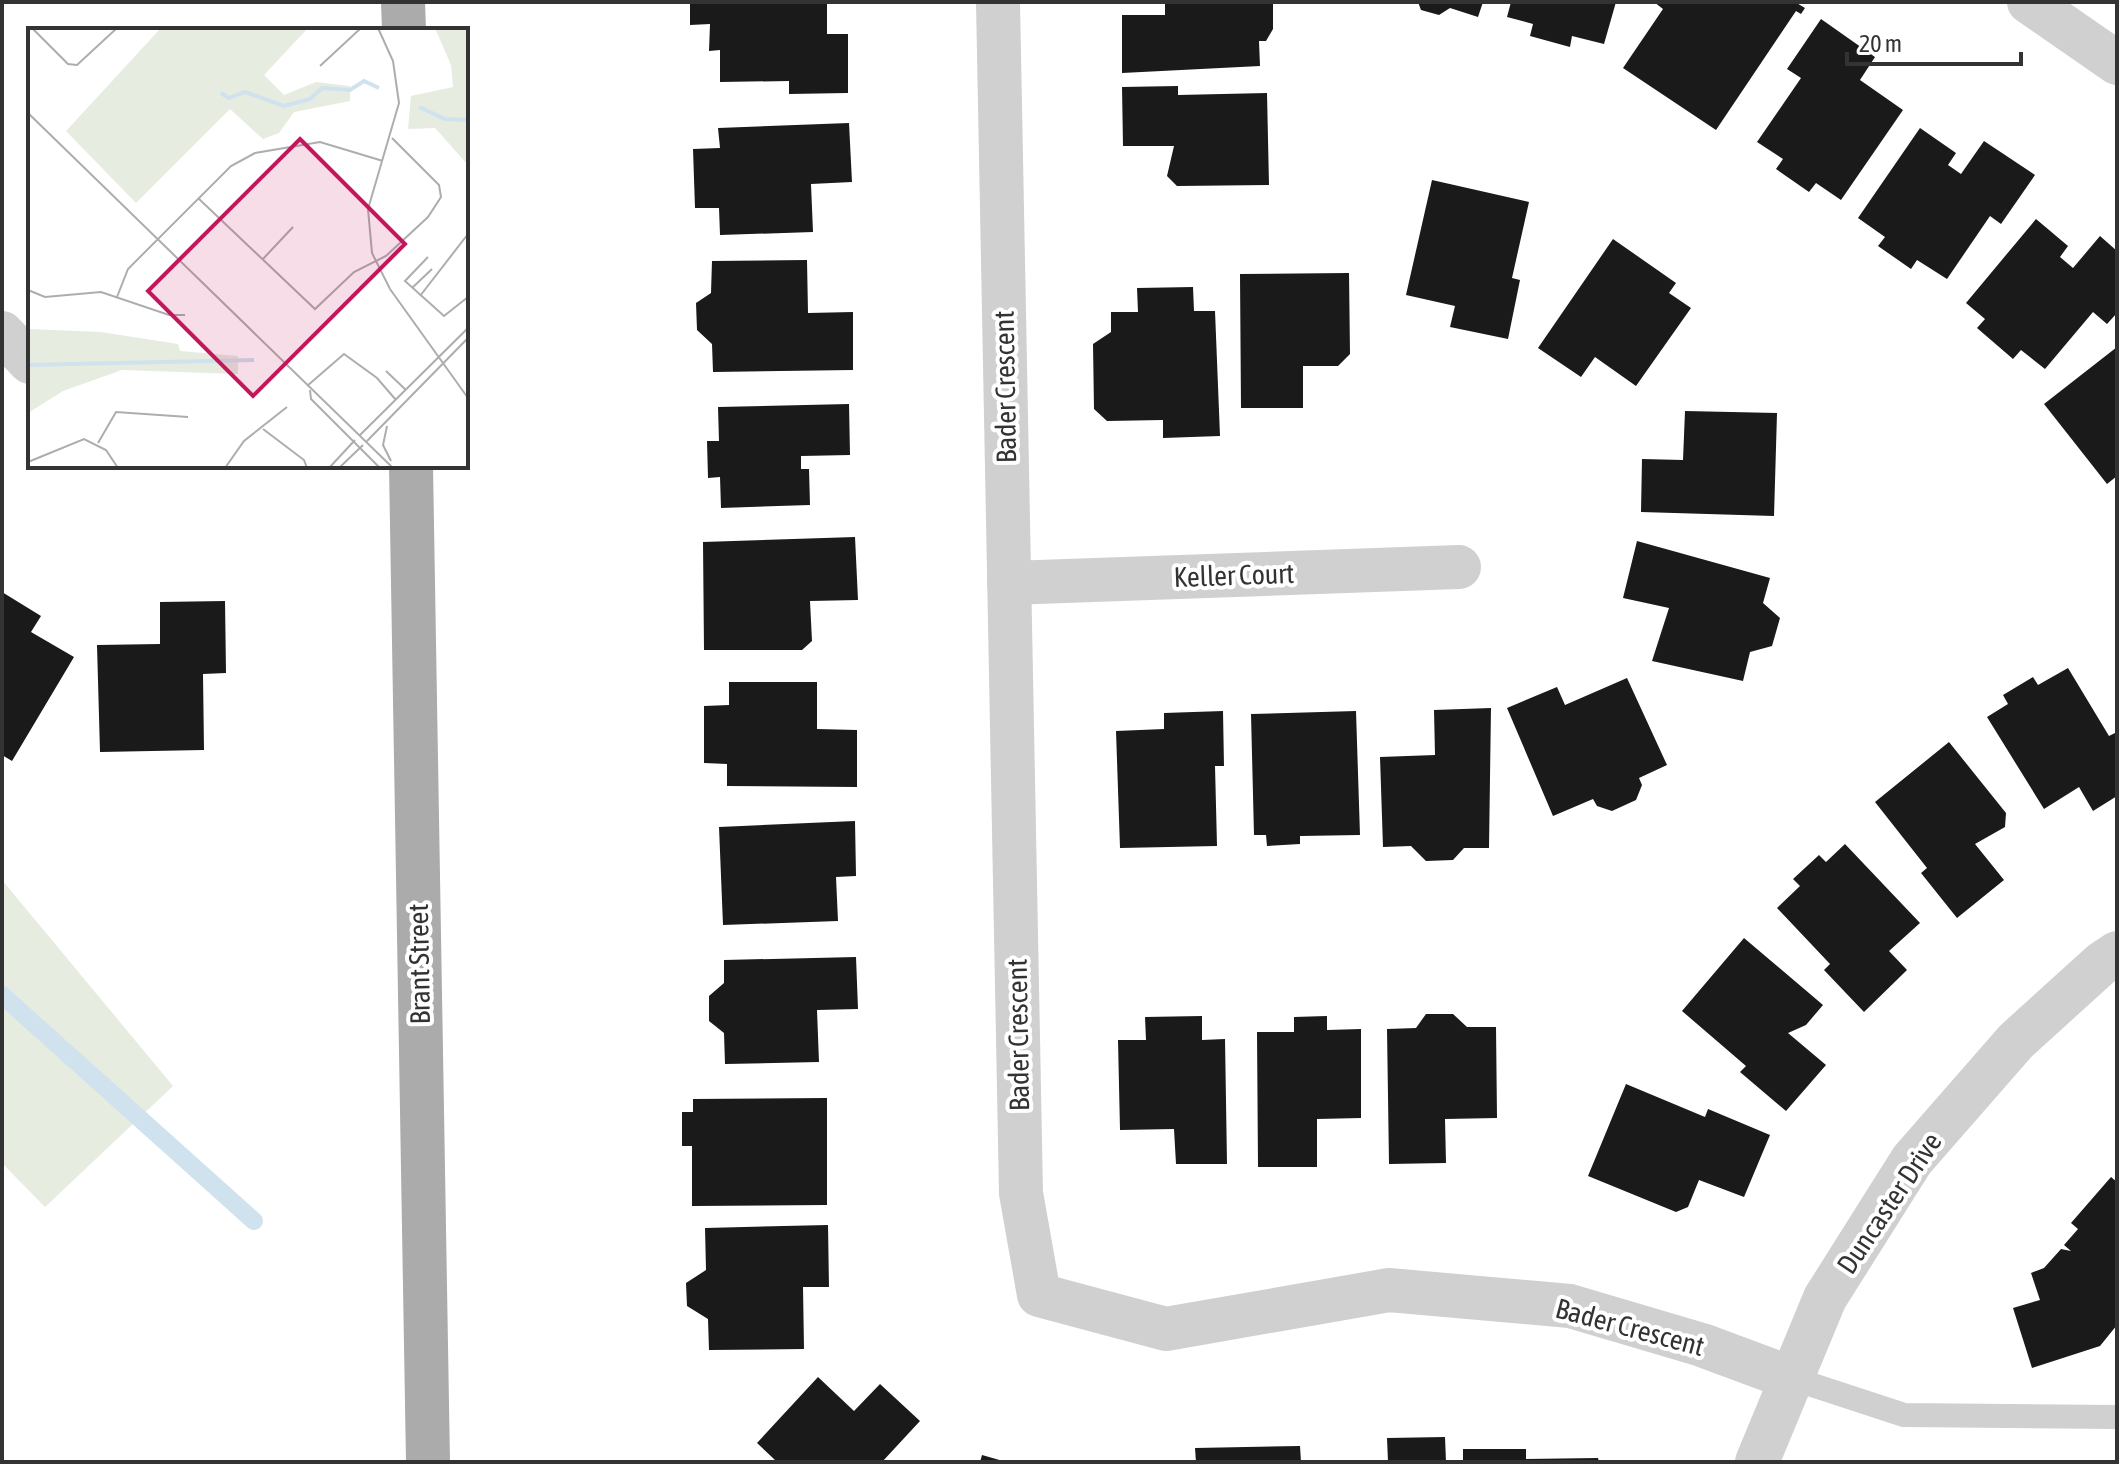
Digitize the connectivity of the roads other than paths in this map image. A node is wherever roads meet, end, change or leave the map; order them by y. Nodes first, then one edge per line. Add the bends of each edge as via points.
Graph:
1 (403, 2) edge
2 (998, 2) edge
3 (2029, 2) edge
4 (404, 28) edge
5 (2117, 63) edge
6 (2, 333) edge
7 (28, 360) edge
8 (411, 468) edge
9 (1459, 567) dead end
10 (1009, 583) junction
11 (2117, 953) edge
12 (1791, 1378) junction
13 (2117, 1417) edge
14 (428, 1462) edge
15 (1757, 1462) edge

1 - 4 main road
2 - 10 street, Bader Crescent
3 - 5 street
6 - 7 street
8 - 14 main road, Brant Street
9 - 10 street, Keller Court
10 - 12 street, Bader Crescent via 1021,1193 1039,1295 1166,1329 1389,1290 1570,1306
11 - 12 street, Duncaster Drive via 2016,1041 1912,1160 1825,1298
12 - 13 lane via 1904,1415
12 - 15 street, Duncaster Drive

